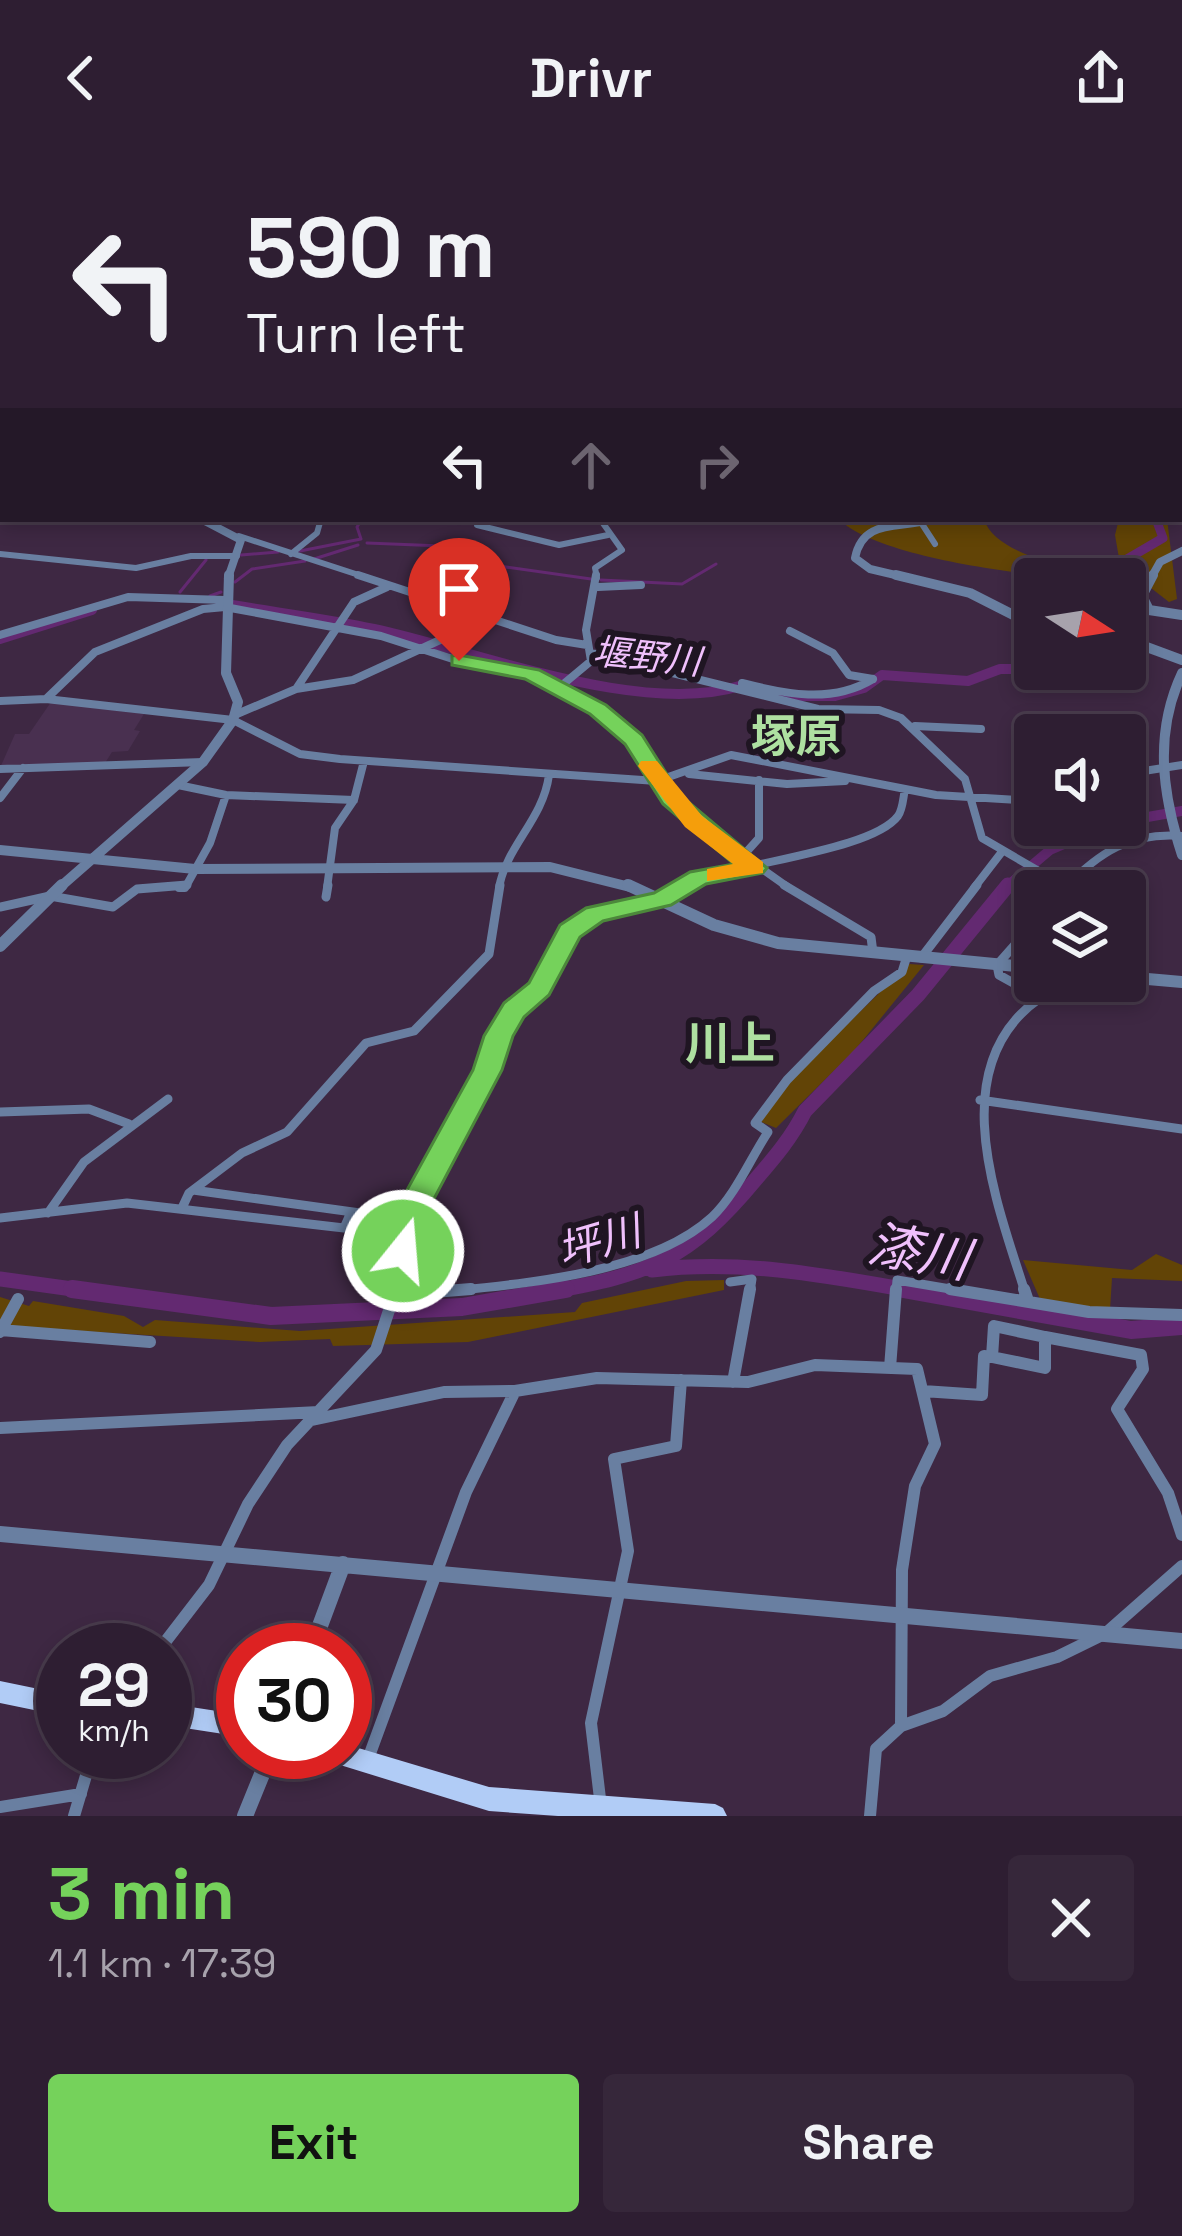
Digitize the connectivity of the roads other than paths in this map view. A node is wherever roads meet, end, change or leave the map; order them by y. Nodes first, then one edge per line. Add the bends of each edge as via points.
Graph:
1 (320, 522) edge
2 (602, 522) edge
3 (927, 522) edge
4 (224, 523) edge
5 (478, 525) dead end
6 (608, 535) junction
7 (239, 536) junction
8 (935, 544) dead end
9 (1182, 551) edge
10 (0, 554) edge
11 (291, 554) junction
12 (237, 556) junction
13 (641, 585) dead end
14 (598, 586) junction
15 (387, 587) junction
16 (225, 603) junction
17 (1014, 615) edge
18 (1182, 615) edge
19 (490, 617) junction
20 (340, 624) junction
21 (790, 631) dead end
22 (0, 635) edge
23 (1146, 647) edge
24 (426, 648) junction
25 (589, 649) junction
26 (1182, 660) edge
27 (1182, 674) edge
28 (568, 681) junction
29 (296, 689) junction
30 (767, 690) junction
31 (46, 699) junction
32 (0, 701) edge
33 (235, 717) junction
34 (914, 726) junction
35 (981, 729) dead end
36 (364, 761) junction
37 (203, 762) junction
38 (1182, 766) edge
39 (23, 768) junction
40 (1164, 768) junction
41 (0, 770) edge
42 (1146, 771) edge
43 (680, 773) junction
44 (550, 776) junction
45 (759, 780) junction
46 (657, 781) junction
47 (856, 781) junction
48 (178, 785) junction
49 (905, 789) junction
50 (226, 795) junction
51 (971, 796) junction
52 (0, 798) edge
53 (1014, 799) edge
54 (354, 800) junction
55 (1173, 816) edge
56 (1179, 836) edge
57 (0, 850) edge
58 (1001, 853) junction
59 (1182, 855) edge
60 (741, 857) junction
61 (88, 860) junction
62 (503, 866) junction
63 (330, 868) junction
64 (754, 868) junction
65 (195, 869) junction
66 (1036, 870) edge
67 (1087, 870) edge
68 (50, 896) junction
69 (326, 897) dead end
70 (662, 899) junction
71 (0, 907) edge
72 (0, 946) edge
73 (1014, 946) edge
74 (873, 953) junction
75 (914, 957) junction
76 (997, 965) junction
77 (1014, 966) edge
78 (1146, 979) edge
79 (1182, 982) edge
80 (168, 1099) dead end
81 (980, 1100) junction
82 (0, 1112) edge
83 (129, 1124) junction
84 (1182, 1129) edge
85 (194, 1190) junction
86 (182, 1208) junction
87 (412, 1210) junction
88 (351, 1212) junction
89 (48, 1213) junction
90 (0, 1218) edge
91 (730, 1282) dead end
92 (395, 1295) junction
93 (18, 1299) dead end
94 (1028, 1301) junction
95 (1182, 1315) edge
96 (0, 1331) edge
97 (1046, 1337) junction
98 (150, 1342) dead end
99 (992, 1357) junction
100 (890, 1368) junction
101 (681, 1380) junction
102 (733, 1382) junction
103 (515, 1390) junction
104 (923, 1391) junction
105 (316, 1416) junction
106 (0, 1428) edge
107 (0, 1534) edge
108 (1182, 1535) edge
109 (226, 1553) junction
110 (343, 1564) junction
111 (1182, 1565) edge
112 (436, 1571) junction
113 (617, 1588) junction
114 (900, 1613) junction
115 (180, 1623) edge
116 (321, 1623) edge
117 (1106, 1633) junction
118 (1182, 1641) edge
119 (0, 1692) edge
120 (36, 1699) edge
121 (901, 1726) junction
122 (372, 1747) edge
123 (372, 1766) edge
124 (85, 1779) edge
125 (260, 1779) edge
126 (81, 1794) junction
127 (0, 1807) edge
128 (589, 1810) edge
129 (74, 1816) edge
130 (245, 1816) edge
131 (715, 1816) edge
132 (870, 1816) edge

1 - 11 street
2 - 6 street
3 - 8 street
3 - 17 street via 867,531 855,558 870,569 970,593
4 - 7 street
5 - 6 street via 561,548
6 - 14 street via 622,550 595,568
7 - 11 street
7 - 12 street
9 - 18 street via 1160,562 1142,596 1149,610
10 - 12 street via 136,568
11 - 15 street
12 - 16 street
13 - 14 street
14 - 25 street
15 - 19 street
15 - 20 street via 354,602
16 - 20 street
16 - 22 street via 128,597
16 - 31 street via 95,652
16 - 33 street
19 - 24 street
19 - 25 street
20 - 24 street
20 - 29 street
21 - 30 street via 833,653 849,675 873,679 857,689 795,697
23 - 26 street
24 - 28 street
24 - 29 street via 353,680
25 - 28 street via 591,661
25 - 30 street
27 - 40 street via 1166,715
28 - 46 street via 624,730
29 - 33 street
30 - 34 street via 818,710 879,710
31 - 32 street
31 - 33 street
33 - 36 street via 300,754
33 - 37 street
34 - 35 street
34 - 51 street via 965,779
36 - 44 street
36 - 54 street
37 - 39 street
37 - 48 street
38 - 40 street
39 - 41 street
39 - 52 street
40 - 42 street
40 - 55 street
43 - 45 street
43 - 46 street
43 - 47 street via 730,755
44 - 46 street
44 - 62 street via 529,833
45 - 47 street
45 - 60 street via 759,838
46 - 60 street
47 - 49 street
48 - 50 street
48 - 61 street
49 - 51 street
49 - 64 street via 902,813 887,826
50 - 54 street
50 - 65 street
51 - 53 street
51 - 58 street via 982,838
54 - 63 street via 335,828
55 - 56 street
56 - 59 street
56 - 67 street via 1122,838
57 - 61 street
58 - 66 street
58 - 75 street
60 - 64 street
61 - 65 street
61 - 68 street
62 - 63 street
62 - 70 street via 588,872
62 - 85 street via 489,954 445,1002 414,1030 366,1043 287,1132
63 - 65 street
63 - 69 street
64 - 70 street via 699,878
64 - 74 street via 863,931
65 - 68 street via 185,888 136,889 113,907
68 - 71 street
68 - 72 street
70 - 74 street via 743,935
70 - 87 street via 595,914 569,931 540,988 499,1036
73 - 76 street
74 - 75 street
75 - 76 street
75 - 92 street via 787,1080 755,1123 768,1132 713,1216 675,1245 497,1287
76 - 77 street
76 - 81 street via 1000,975 1040,998 994,1049
78 - 79 street
80 - 83 street
81 - 84 street
81 - 94 street via 990,1173
82 - 83 street via 89,1109
83 - 89 street via 70,1174
85 - 86 street
85 - 88 street
86 - 88 street via 344,1228
86 - 89 street via 128,1203
87 - 88 street
87 - 92 street
89 - 90 street
91 - 102 street via 752,1279
92 - 105 street via 366,1364
93 - 96 street
94 - 95 street
94 - 100 street via 897,1280
96 - 98 street
97 - 99 street via 994,1326
97 - 99 street via 1045,1368
97 - 108 street via 1141,1355 1143,1369 1117,1409 1168,1493
99 - 104 street via 984,1356 982,1396
100 - 102 street via 815,1365
100 - 104 street via 917,1369
101 - 102 street
101 - 103 street via 597,1378
101 - 113 street via 676,1446 614,1460 628,1550
103 - 105 street via 444,1392
103 - 112 street
104 - 114 street via 935,1444 915,1486
105 - 106 street
105 - 109 street via 273,1464
107 - 109 street
109 - 110 street
109 - 115 street
110 - 112 street
110 - 116 street
111 - 117 street
112 - 113 street
112 - 122 street
113 - 114 street
113 - 128 street via 591,1723
114 - 117 street
114 - 121 street
117 - 118 street
117 - 121 street via 990,1676 944,1711
119 - 120 main road
121 - 132 street via 876,1749
123 - 128 main road via 489,1799
124 - 126 street
125 - 130 street
126 - 127 street
126 - 129 street
128 - 131 main road

